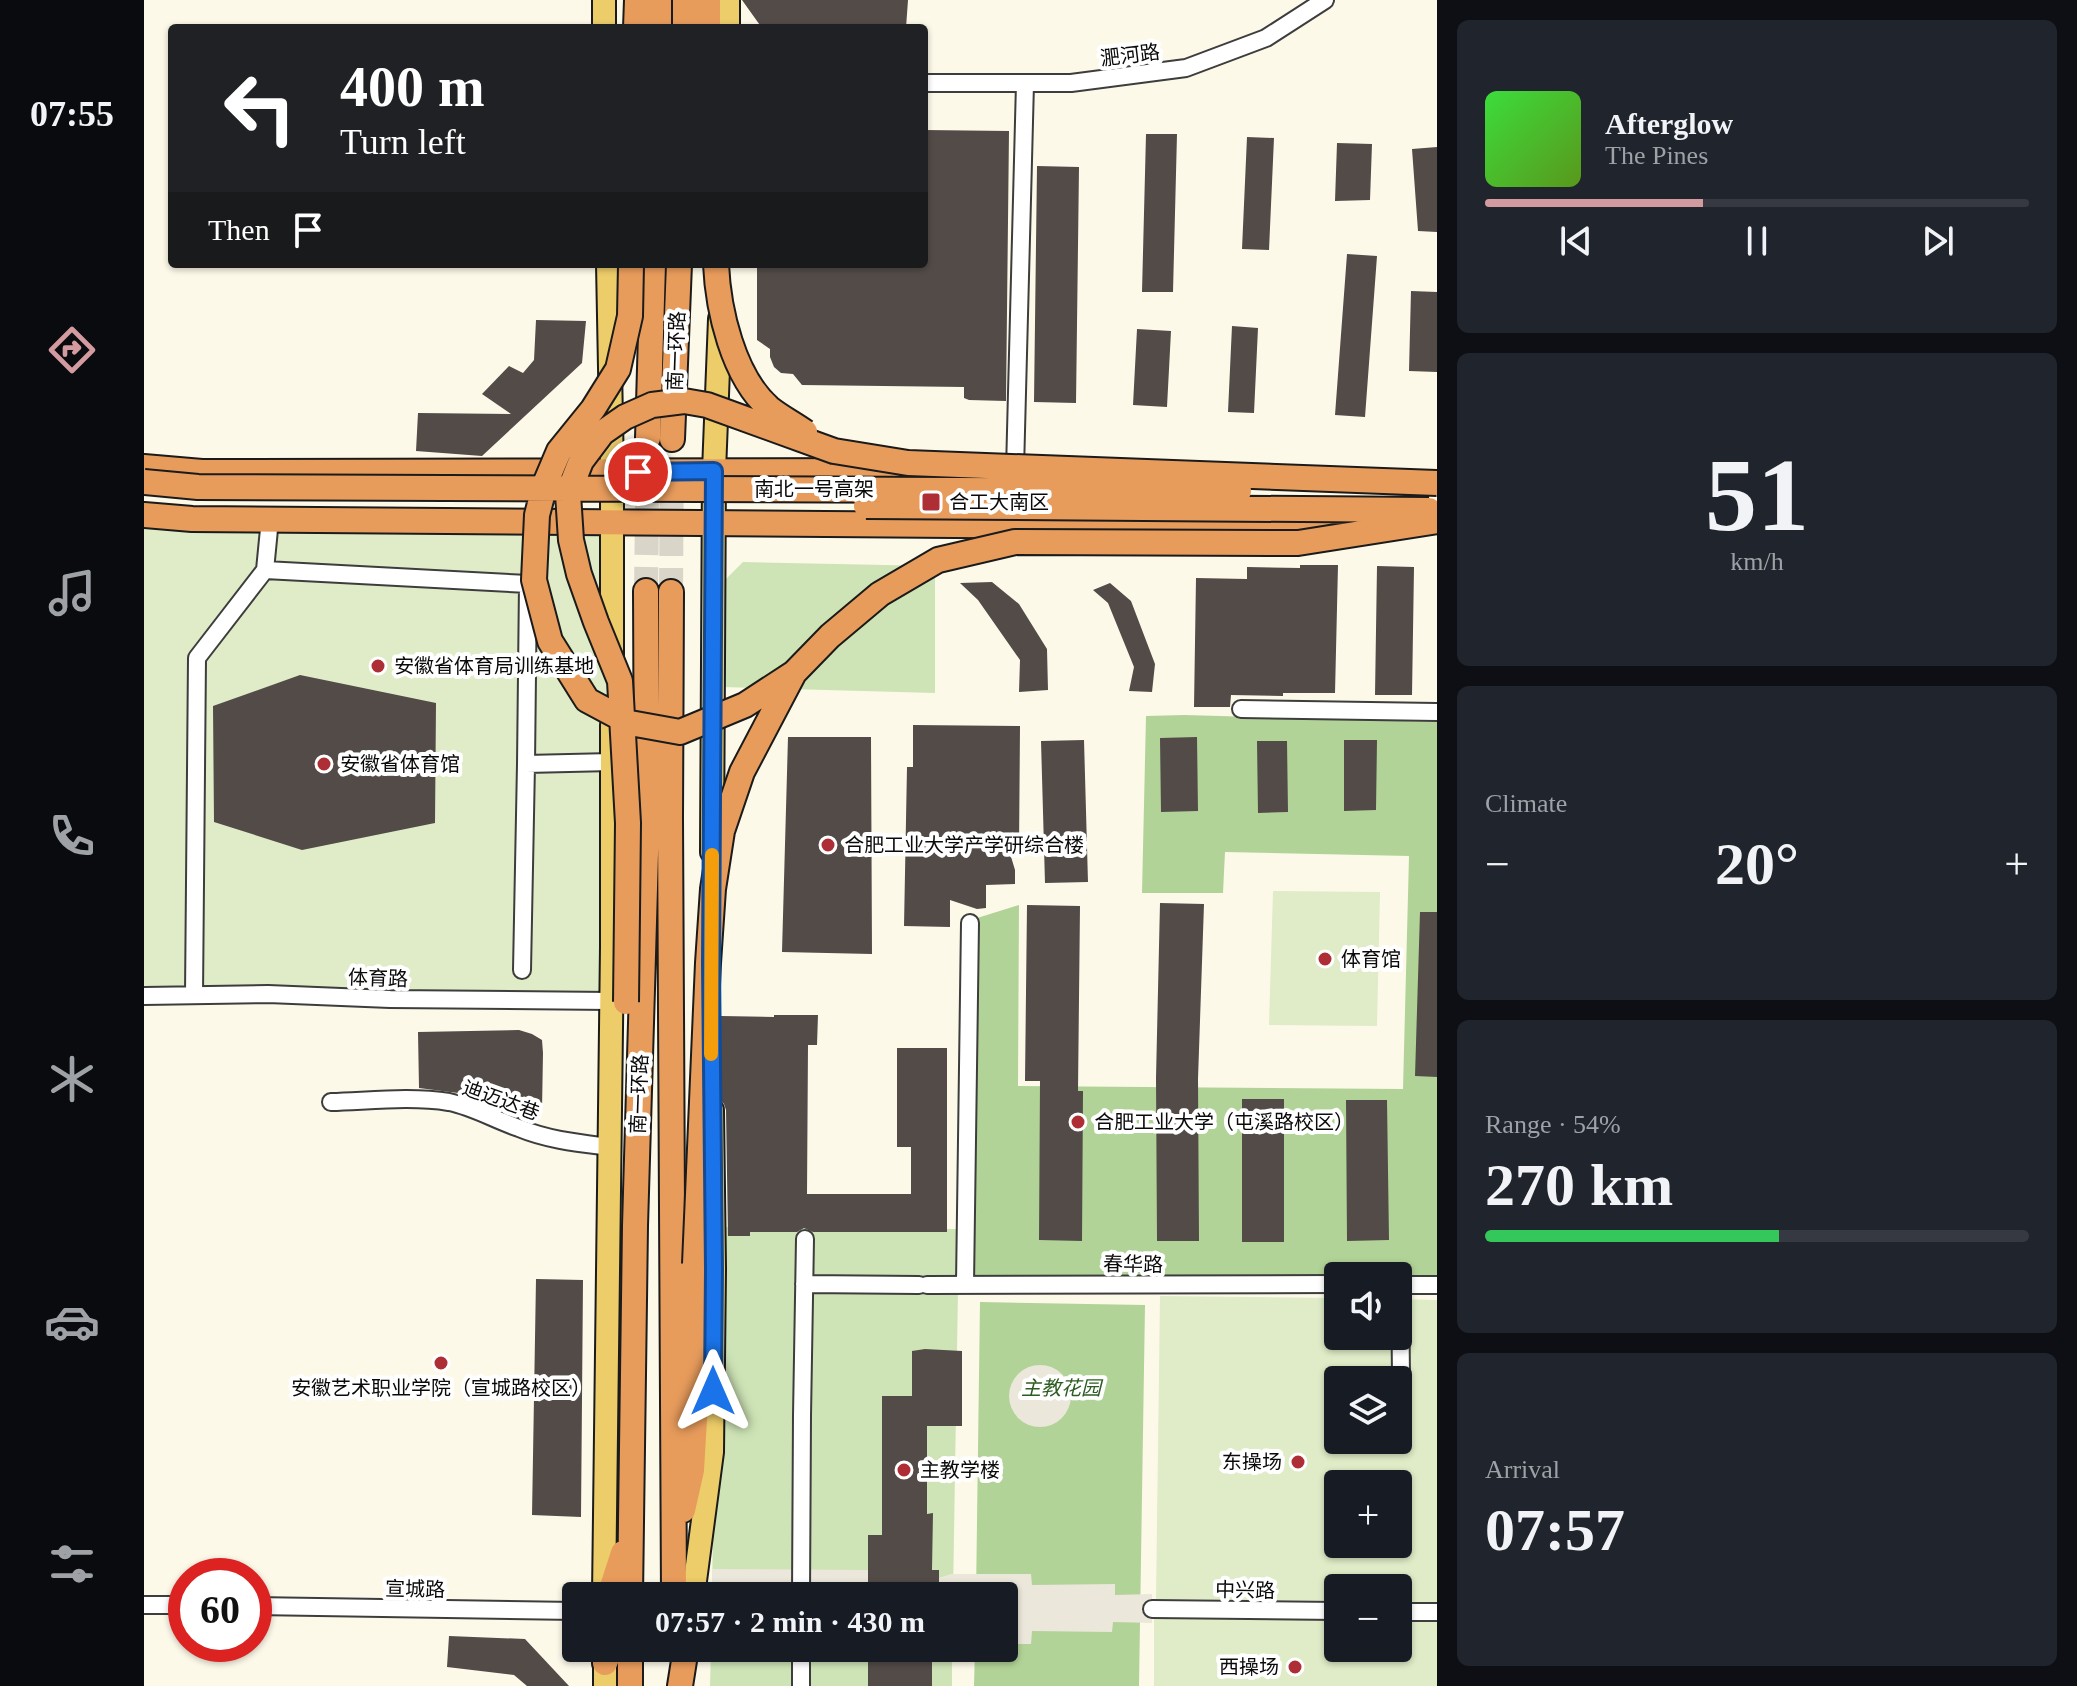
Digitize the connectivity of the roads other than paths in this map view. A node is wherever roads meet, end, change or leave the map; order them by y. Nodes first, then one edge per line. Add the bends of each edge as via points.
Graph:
1 (604, 0) edge
2 (637, 0) edge
3 (659, 0) edge
4 (685, 0) edge
5 (708, 0) edge
6 (728, 0) edge
7 (1325, 0) edge
8 (604, 24) edge
9 (636, 24) edge
10 (659, 24) edge
11 (685, 24) edge
12 (708, 24) edge
13 (728, 24) edge
14 (928, 83) edge
15 (1025, 83) junction
16 (608, 268) edge
17 (631, 268) edge
18 (653, 268) edge
19 (679, 268) edge
20 (719, 268) edge
21 (720, 268) edge
22 (648, 438) tunnel mouth
23 (672, 439) tunnel mouth
24 (834, 451) junction
25 (144, 467) edge
26 (1015, 470) junction
27 (714, 471) junction
28 (1437, 471) edge
29 (612, 472) junction
30 (144, 482) edge
31 (1437, 483) edge
32 (1437, 493) edge
33 (144, 499) edge
34 (1437, 510) edge
35 (144, 515) edge
36 (270, 519) junction
37 (1437, 521) edge
38 (611, 522) junction
39 (714, 522) junction
40 (1437, 529) edge
41 (265, 570) junction
42 (646, 591) tunnel mouth
43 (671, 592) tunnel mouth
44 (794, 673) junction
45 (1241, 709) dead end
46 (1437, 712) edge
47 (612, 762) junction
48 (526, 764) junction
49 (970, 923) dead end
50 (522, 970) dead end
51 (194, 995) junction
52 (144, 996) edge
53 (619, 1001) junction
54 (331, 1102) dead end
55 (610, 1147) junction
56 (635, 1226) junction
57 (805, 1239) dead end
58 (804, 1284) junction
59 (965, 1284) junction
60 (1324, 1284) edge
61 (1412, 1285) edge
62 (1437, 1285) edge
63 (631, 1528) junction
64 (674, 1559) junction
65 (607, 1582) edge
66 (612, 1582) edge
67 (630, 1582) edge
68 (674, 1582) edge
69 (695, 1582) edge
70 (801, 1582) edge
71 (144, 1605) edge
72 (168, 1605) edge
73 (272, 1606) edge
74 (1152, 1609) dead end
75 (562, 1611) edge
76 (1324, 1611) edge
77 (1412, 1612) edge
78 (1437, 1612) edge
79 (630, 1662) edge
80 (673, 1662) edge
81 (685, 1662) edge
82 (689, 1662) edge
83 (801, 1662) edge
84 (630, 1686) edge
85 (673, 1686) edge
86 (680, 1686) edge
87 (691, 1686) edge
88 (801, 1686) edge

1 - 8 main road
2 - 9 highway
3 - 10 highway
4 - 11 highway
5 - 12 highway
6 - 13 main road
7 - 15 street, 淝河路 via 1266,38 1186,68 1071,83
14 - 15 street, 淝河路
15 - 26 street
16 - 29 main road
17 - 44 highway, bridge via 630,316 618,369 559,451 537,515 534,580 550,641 587,700 630,723 680,732 745,705
18 - 22 highway, 南一环路
19 - 23 highway, 南一环路
20 - 27 main road
21 - 24 highway, bridge via 728,336 747,381 768,407
24 - 31 highway, bridge via 908,463
24 - 53 highway, bridge via 707,405 652,405 602,433 581,461 568,494 579,574 620,681 628,823
25 - 29 highway via 202,472
26 - 27 highway
26 - 28 highway
27 - 29 highway
27 - 39 main road
29 - 38 main road
30 - 32 highway, 南北一号高架, bridge via 198,487
33 - 34 highway, 南北一号高架, bridge
35 - 36 highway
36 - 38 highway
36 - 41 street
37 - 44 highway, bridge via 1298,543 1015,542 938,560 880,594
38 - 39 highway
38 - 47 main road
39 - 40 highway
39 - 69 main road via 712,1452
41 - 48 street via 528,584
41 - 51 street via 197,658
42 - 56 highway, 南一环路 via 647,820
43 - 64 highway, 南一环路
44 - 64 highway, bridge via 742,772 722,831 713,889 695,1264 696,1402 692,1470
45 - 46 street
47 - 48 street
47 - 53 main road
48 - 50 street
49 - 59 street
51 - 52 street, 体育路
51 - 53 street, 体育路
53 - 55 main road
53 - 56 highway via 623,1180
54 - 55 street, 迪迈达巷 via 450,1103 550,1139
55 - 65 main road
56 - 63 highway, 南一环路
57 - 58 street
58 - 59 street, 春华路
58 - 70 street
59 - 60 street, 春华路
61 - 62 street
63 - 66 highway
63 - 67 highway, 南一环路
64 - 68 highway, 南一环路
71 - 72 street
73 - 75 street, 宣城路
74 - 76 street, 中兴路
77 - 78 street
79 - 84 highway
80 - 85 highway
81 - 86 highway
82 - 87 main road
83 - 88 street

